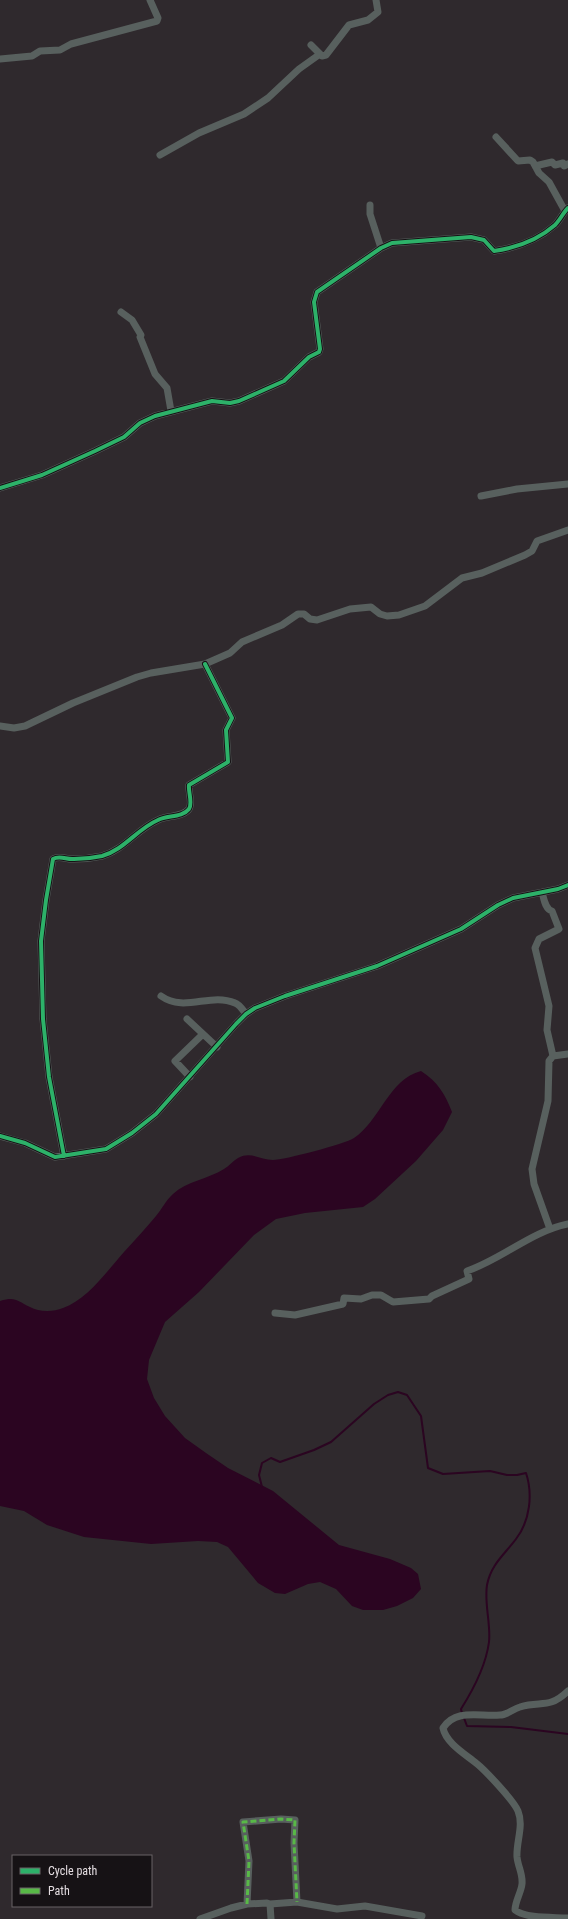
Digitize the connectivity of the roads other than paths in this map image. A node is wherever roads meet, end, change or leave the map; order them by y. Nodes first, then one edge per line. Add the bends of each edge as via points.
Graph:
1 (150, 0) edge
2 (376, 0) edge
3 (311, 44) dead end
4 (320, 54) junction
5 (0, 59) edge
6 (496, 137) dead end
7 (160, 155) dead end
8 (568, 164) edge
9 (535, 166) junction
10 (370, 205) dead end
11 (566, 209) edge
12 (381, 248) junction
13 (121, 312) dead end
14 (171, 411) junction
15 (568, 484) edge
16 (0, 488) edge
17 (481, 496) dead end
18 (568, 530) edge
19 (205, 664) junction
20 (0, 726) edge
21 (568, 885) edge
22 (542, 892) junction
23 (162, 996) dead end
24 (246, 1014) junction
25 (187, 1020) dead end
26 (203, 1034) junction
27 (217, 1047) junction
28 (568, 1054) edge
29 (553, 1056) junction
30 (190, 1077) junction
31 (0, 1136) edge
32 (64, 1156) junction
33 (568, 1224) edge
34 (550, 1229) junction
35 (275, 1313) dead end
36 (568, 1691) edge
37 (297, 1902) junction
38 (247, 1904) junction
39 (270, 1904) junction
40 (422, 1916) dead end
41 (568, 1918) edge
42 (200, 1919) edge
43 (271, 1919) edge

1 - 5 street via 157,21 71,44 60,50 40,50 32,56
2 - 4 street via 378,12 368,20 349,25 326,55
3 - 4 street
4 - 7 street via 299,69 268,98 244,114 200,133
6 - 9 street via 518,161 530,160
8 - 9 street via 555,165 552,162
9 - 11 street
10 - 12 street via 370,214
11 - 12 street via 555,225 539,236 503,250 494,251 484,240 470,237 392,243
12 - 14 street via 317,292 314,302 320,349 284,381 239,401 212,401
13 - 14 street via 132,320 141,335 155,374 167,388
14 - 16 street via 140,423 124,437 42,475
15 - 17 street via 517,489
18 - 19 street via 537,541 532,551 526,555 482,573 462,578 415,610 386,616 371,607 364,607 317,620 298,614 282,625 242,642 230,653
19 - 20 street via 137,677 25,726
19 - 32 street via 232,718 226,730 228,762 188,785 191,803 184,813 158,819 127,843 101,856 72,860 58,857 54,859 41,941 43,1019 49,1076
21 - 22 street
22 - 24 street via 513,898 461,929 377,966 285,996
22 - 29 street via 546,906 552,911 559,929 539,938 535,948 549,1006 547,1030
23 - 24 street via 170,1002 179,1004 200,1001 236,1003
24 - 27 street
25 - 26 street
26 - 27 street
26 - 30 street via 175,1061
27 - 30 street
28 - 29 street
29 - 34 street via 549,1061 550,1081 546,1112 532,1169 534,1184
30 - 32 street via 156,1114 132,1133 106,1149
31 - 32 street via 25,1143 53,1156
33 - 34 street
34 - 35 street via 480,1266 467,1270 469,1279 429,1299 393,1302 381,1295 372,1295 361,1299 344,1298 343,1304 295,1316
36 - 41 street via 558,1700 546,1705 520,1707 501,1716 467,1714 454,1718 443,1728 444,1734 477,1764 511,1800 518,1812 520,1824 517,1855 522,1886 515,1910 529,1917
37 - 38 street via 295,1820 281,1819 243,1822 249,1861
37 - 39 street
37 - 40 street via 337,1909 365,1906
38 - 39 street
38 - 42 street
39 - 43 street

